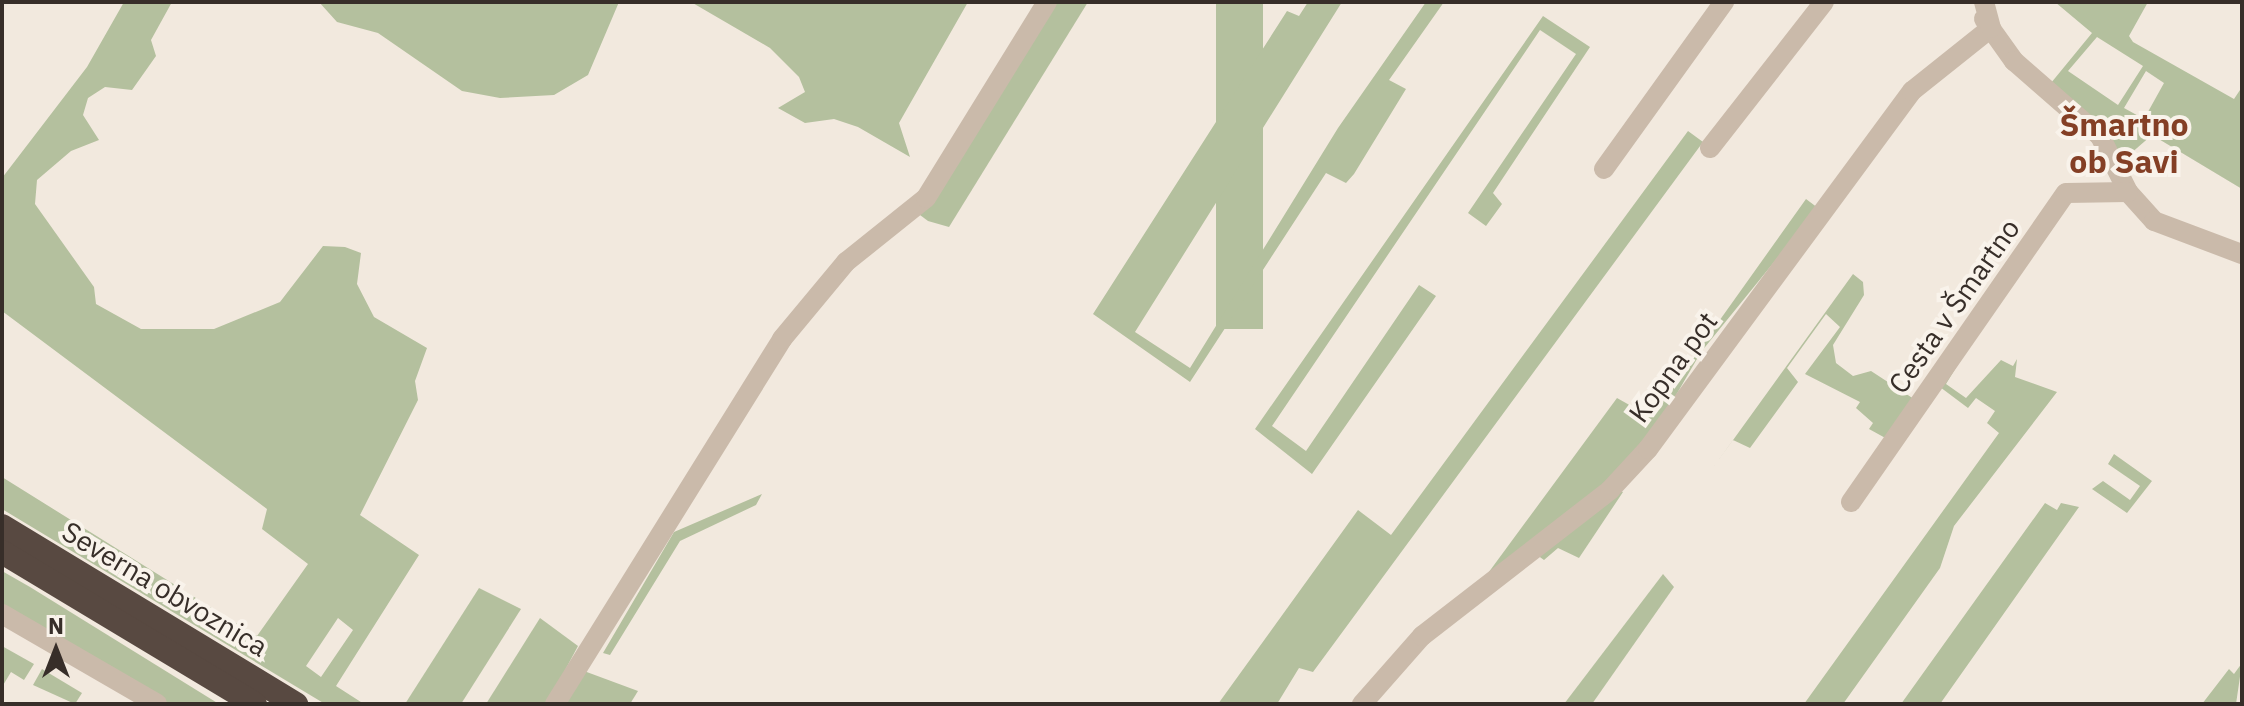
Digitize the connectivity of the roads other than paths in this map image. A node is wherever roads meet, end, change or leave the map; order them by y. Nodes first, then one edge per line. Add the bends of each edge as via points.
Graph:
1 (1047, 2) edge
2 (1724, 2) edge
3 (1824, 2) edge
4 (1973, 2) edge
5 (1984, 2) edge
6 (1991, 28) junction
7 (1710, 148) dead end
8 (1604, 169) dead end
9 (2128, 192) junction
10 (2242, 254) edge
11 (1851, 502) dead end
12 (2, 526) edge
13 (2, 552) edge
14 (2, 614) edge
15 (157, 704) edge
16 (255, 704) edge
17 (296, 704) edge
18 (555, 704) edge
19 (1362, 704) edge

1 - 18 street via 926,198 846,262 782,339
2 - 8 street
3 - 7 street
4 - 6 street
5 - 6 street
6 - 9 street via 2014,61 2100,136
6 - 19 street, Kopna pot via 1912,91 1626,474 1446,615
9 - 10 street via 2154,221
9 - 11 street, Cesta v Šmartno via 2066,193
12 - 17 highway, Severna obvoznica
13 - 16 highway, Severna obvoznica
14 - 15 street

